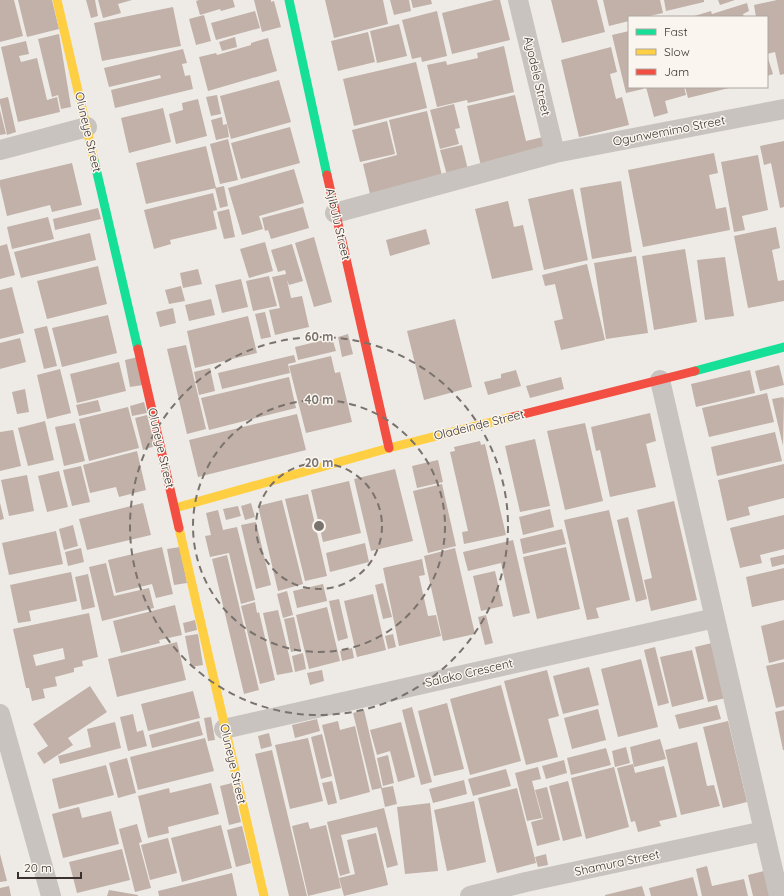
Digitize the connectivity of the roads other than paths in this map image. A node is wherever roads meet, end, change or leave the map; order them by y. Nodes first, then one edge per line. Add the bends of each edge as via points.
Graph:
1 (57, 0) edge
2 (289, 0) edge
3 (518, 0) edge
4 (784, 109) edge
5 (87, 126) junction
6 (0, 150) edge
7 (555, 153) junction
8 (335, 213) junction
9 (784, 347) edge
10 (660, 380) junction
11 (389, 448) junction
12 (175, 508) junction
13 (715, 618) junction
14 (0, 714) edge
15 (224, 729) junction
16 (764, 831) junction
17 (51, 896) edge
18 (264, 896) edge
19 (470, 896) edge
20 (779, 896) edge

1 - 5 street, Oluneye Street
2 - 8 street, Ajibulu Street
3 - 7 street, Ayodele Street
4 - 7 street, Ogunwemimo Street
5 - 6 street
5 - 12 street, Oluneye Street
7 - 8 street, Ogunwemimo Street
8 - 11 street, Ajibulu Street
9 - 10 street, Oladeinde Street
10 - 11 street, Oladeinde Street
10 - 13 street
11 - 12 street, Oladeinde Street
12 - 15 street, Oluneye Street
13 - 15 street, Salako Crescent
13 - 16 street
14 - 17 street
15 - 18 street, Oluneye Street
16 - 19 street, Shamura Street
16 - 20 street

